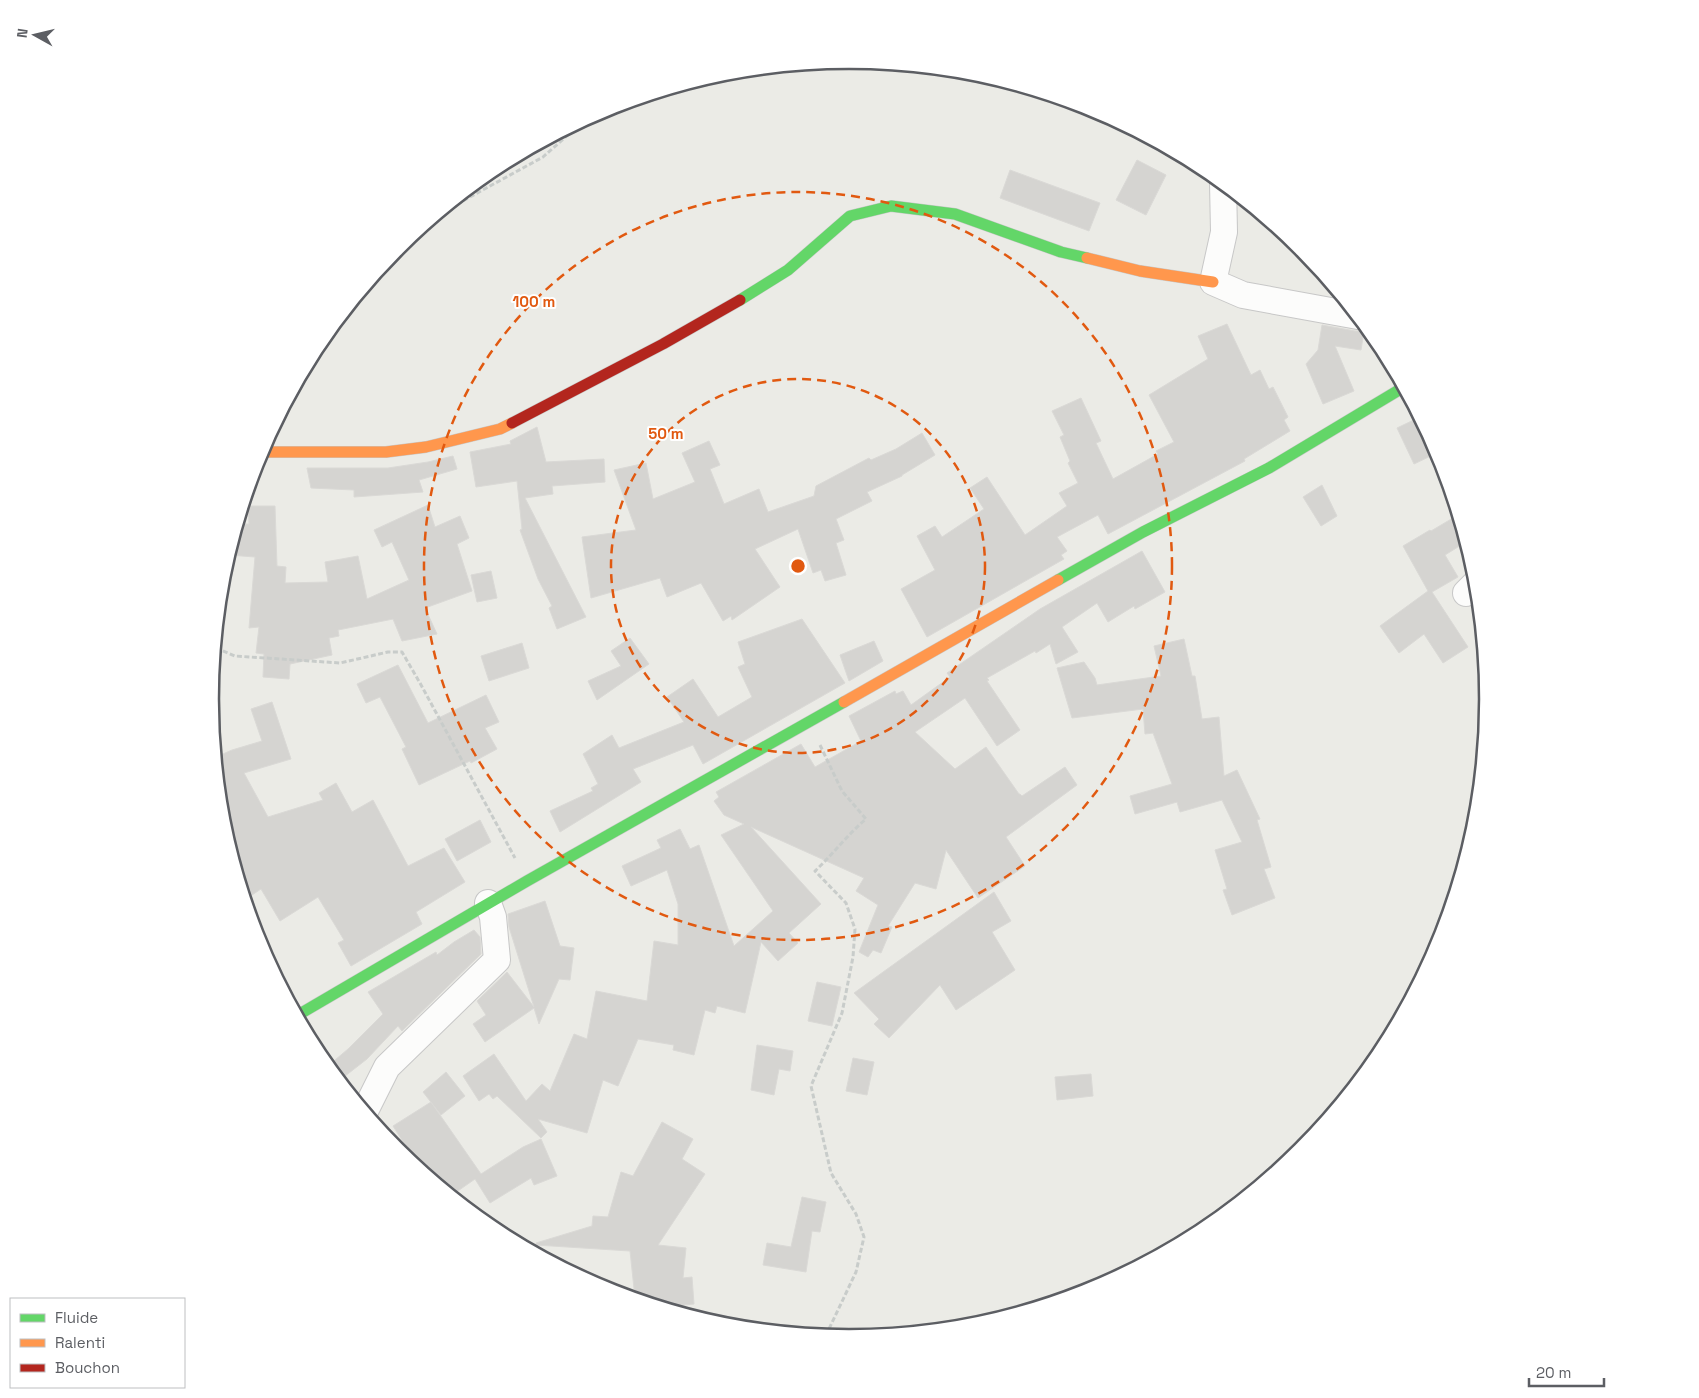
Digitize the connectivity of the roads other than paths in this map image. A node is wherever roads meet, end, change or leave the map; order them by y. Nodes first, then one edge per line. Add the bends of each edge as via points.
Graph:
1 (1223, 192) edge
2 (1213, 282) junction
3 (1350, 314) edge
4 (1398, 390) edge
5 (270, 452) edge
6 (488, 903) junction
7 (303, 1012) edge
8 (368, 1105) edge

1 - 2 street via 1224,232
2 - 3 street via 1243,295
2 - 5 street via 1140,271 1061,252 955,214 891,206 850,216 788,270 754,292 663,344 500,429 426,447 386,452
4 - 6 street via 1269,468 1143,532
6 - 7 street
6 - 8 street via 493,916 497,960 387,1067

